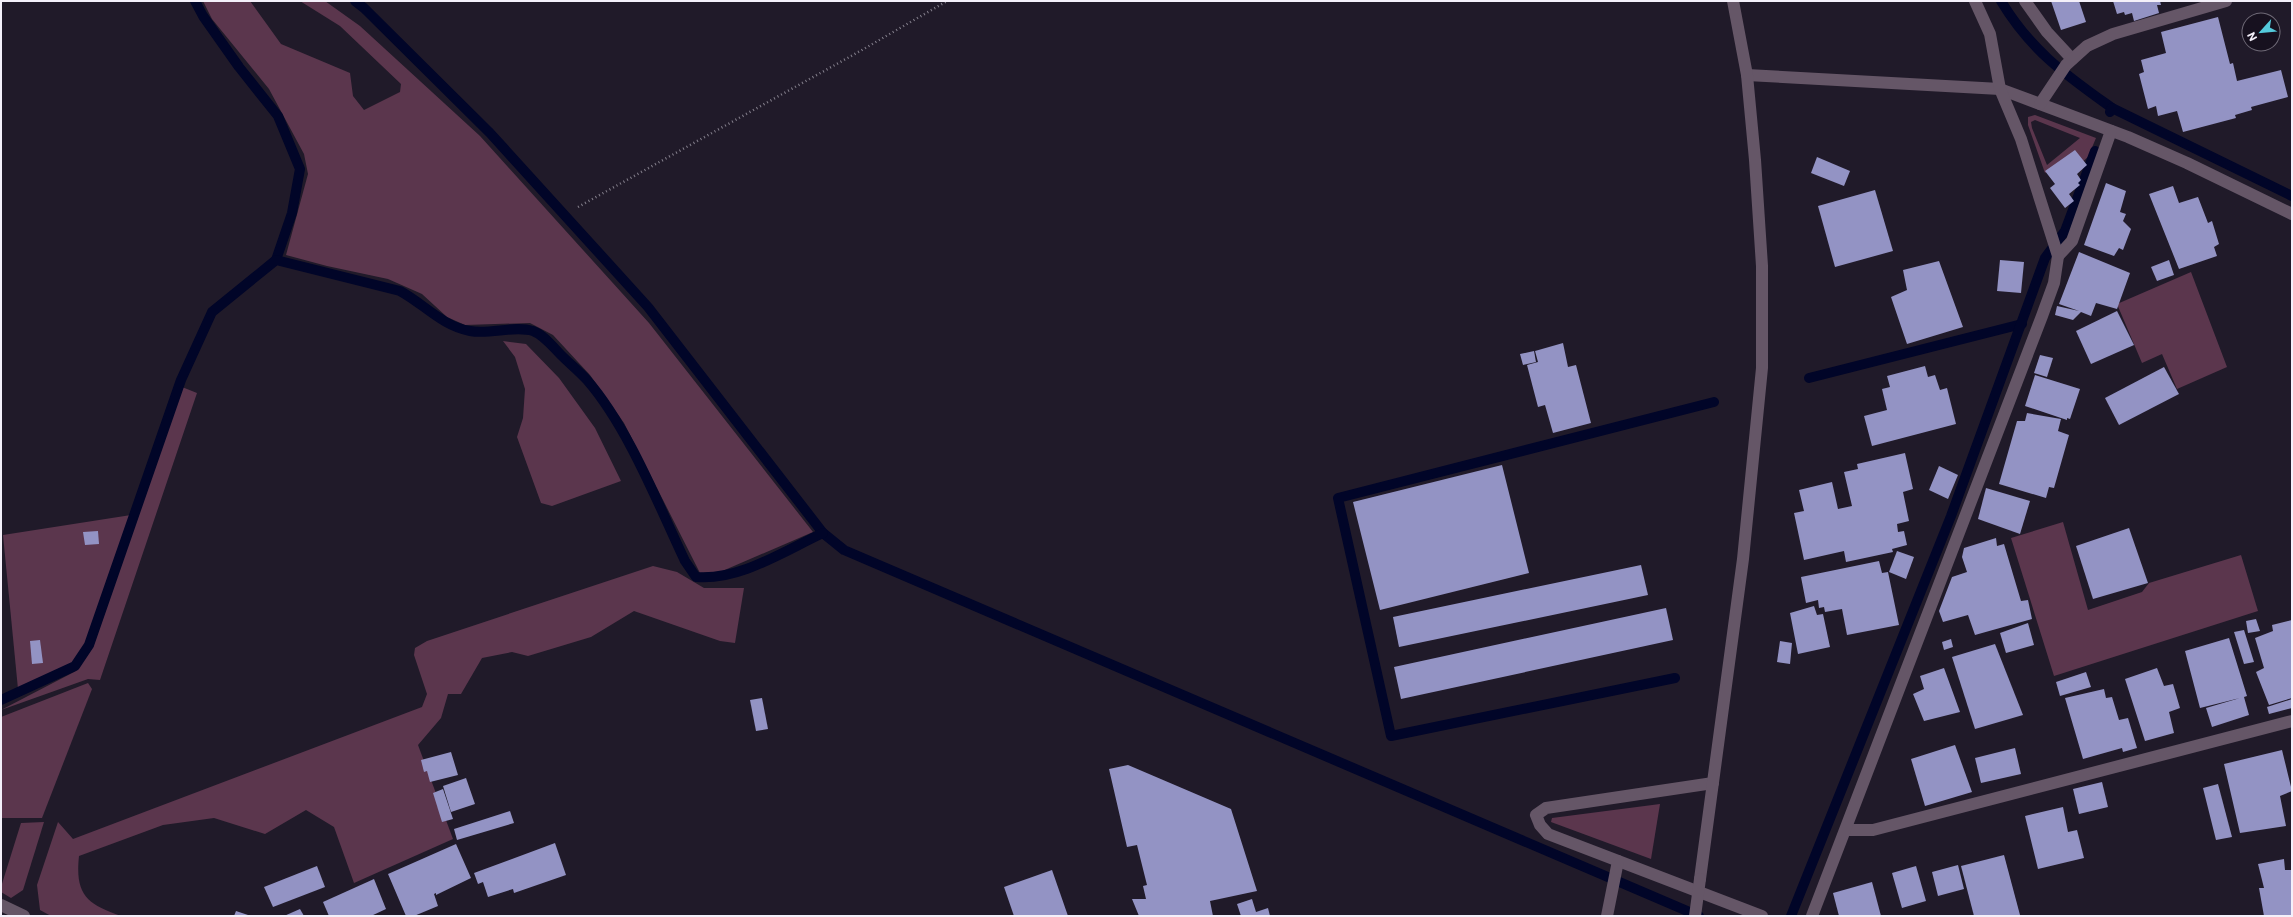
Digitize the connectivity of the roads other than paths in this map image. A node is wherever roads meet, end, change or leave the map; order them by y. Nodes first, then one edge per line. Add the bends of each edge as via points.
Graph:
1 (1733, 1) edge
2 (1975, 1) edge
3 (2025, 1) edge
4 (2226, 1) edge
5 (2069, 62) junction
6 (1747, 75) junction
7 (2000, 89) junction
8 (2040, 104) junction
9 (2111, 131) junction
10 (2292, 214) edge
11 (2056, 249) junction
12 (2292, 721) edge
13 (1713, 783) junction
14 (1846, 830) junction
15 (1617, 865) junction
16 (1, 905) edge
17 (24, 916) edge
18 (1607, 916) edge
19 (1695, 916) edge
20 (1762, 916) edge
21 (1812, 916) edge

1 - 6 street
2 - 7 street via 1990,34
3 - 5 street
4 - 5 street via 2113,34 2087,46
5 - 8 street
6 - 7 street
6 - 13 street via 1762,266 1762,368 1743,559
7 - 8 street
7 - 11 street via 2021,139
8 - 9 street
9 - 10 street via 2186,162
9 - 11 street via 2072,241
11 - 14 street via 2054,283
12 - 14 street via 1873,830
13 - 15 street via 1546,808 1536,815 1540,826 1548,834
13 - 19 street, bridge
14 - 21 street
15 - 18 street
15 - 20 street
16 - 17 street

